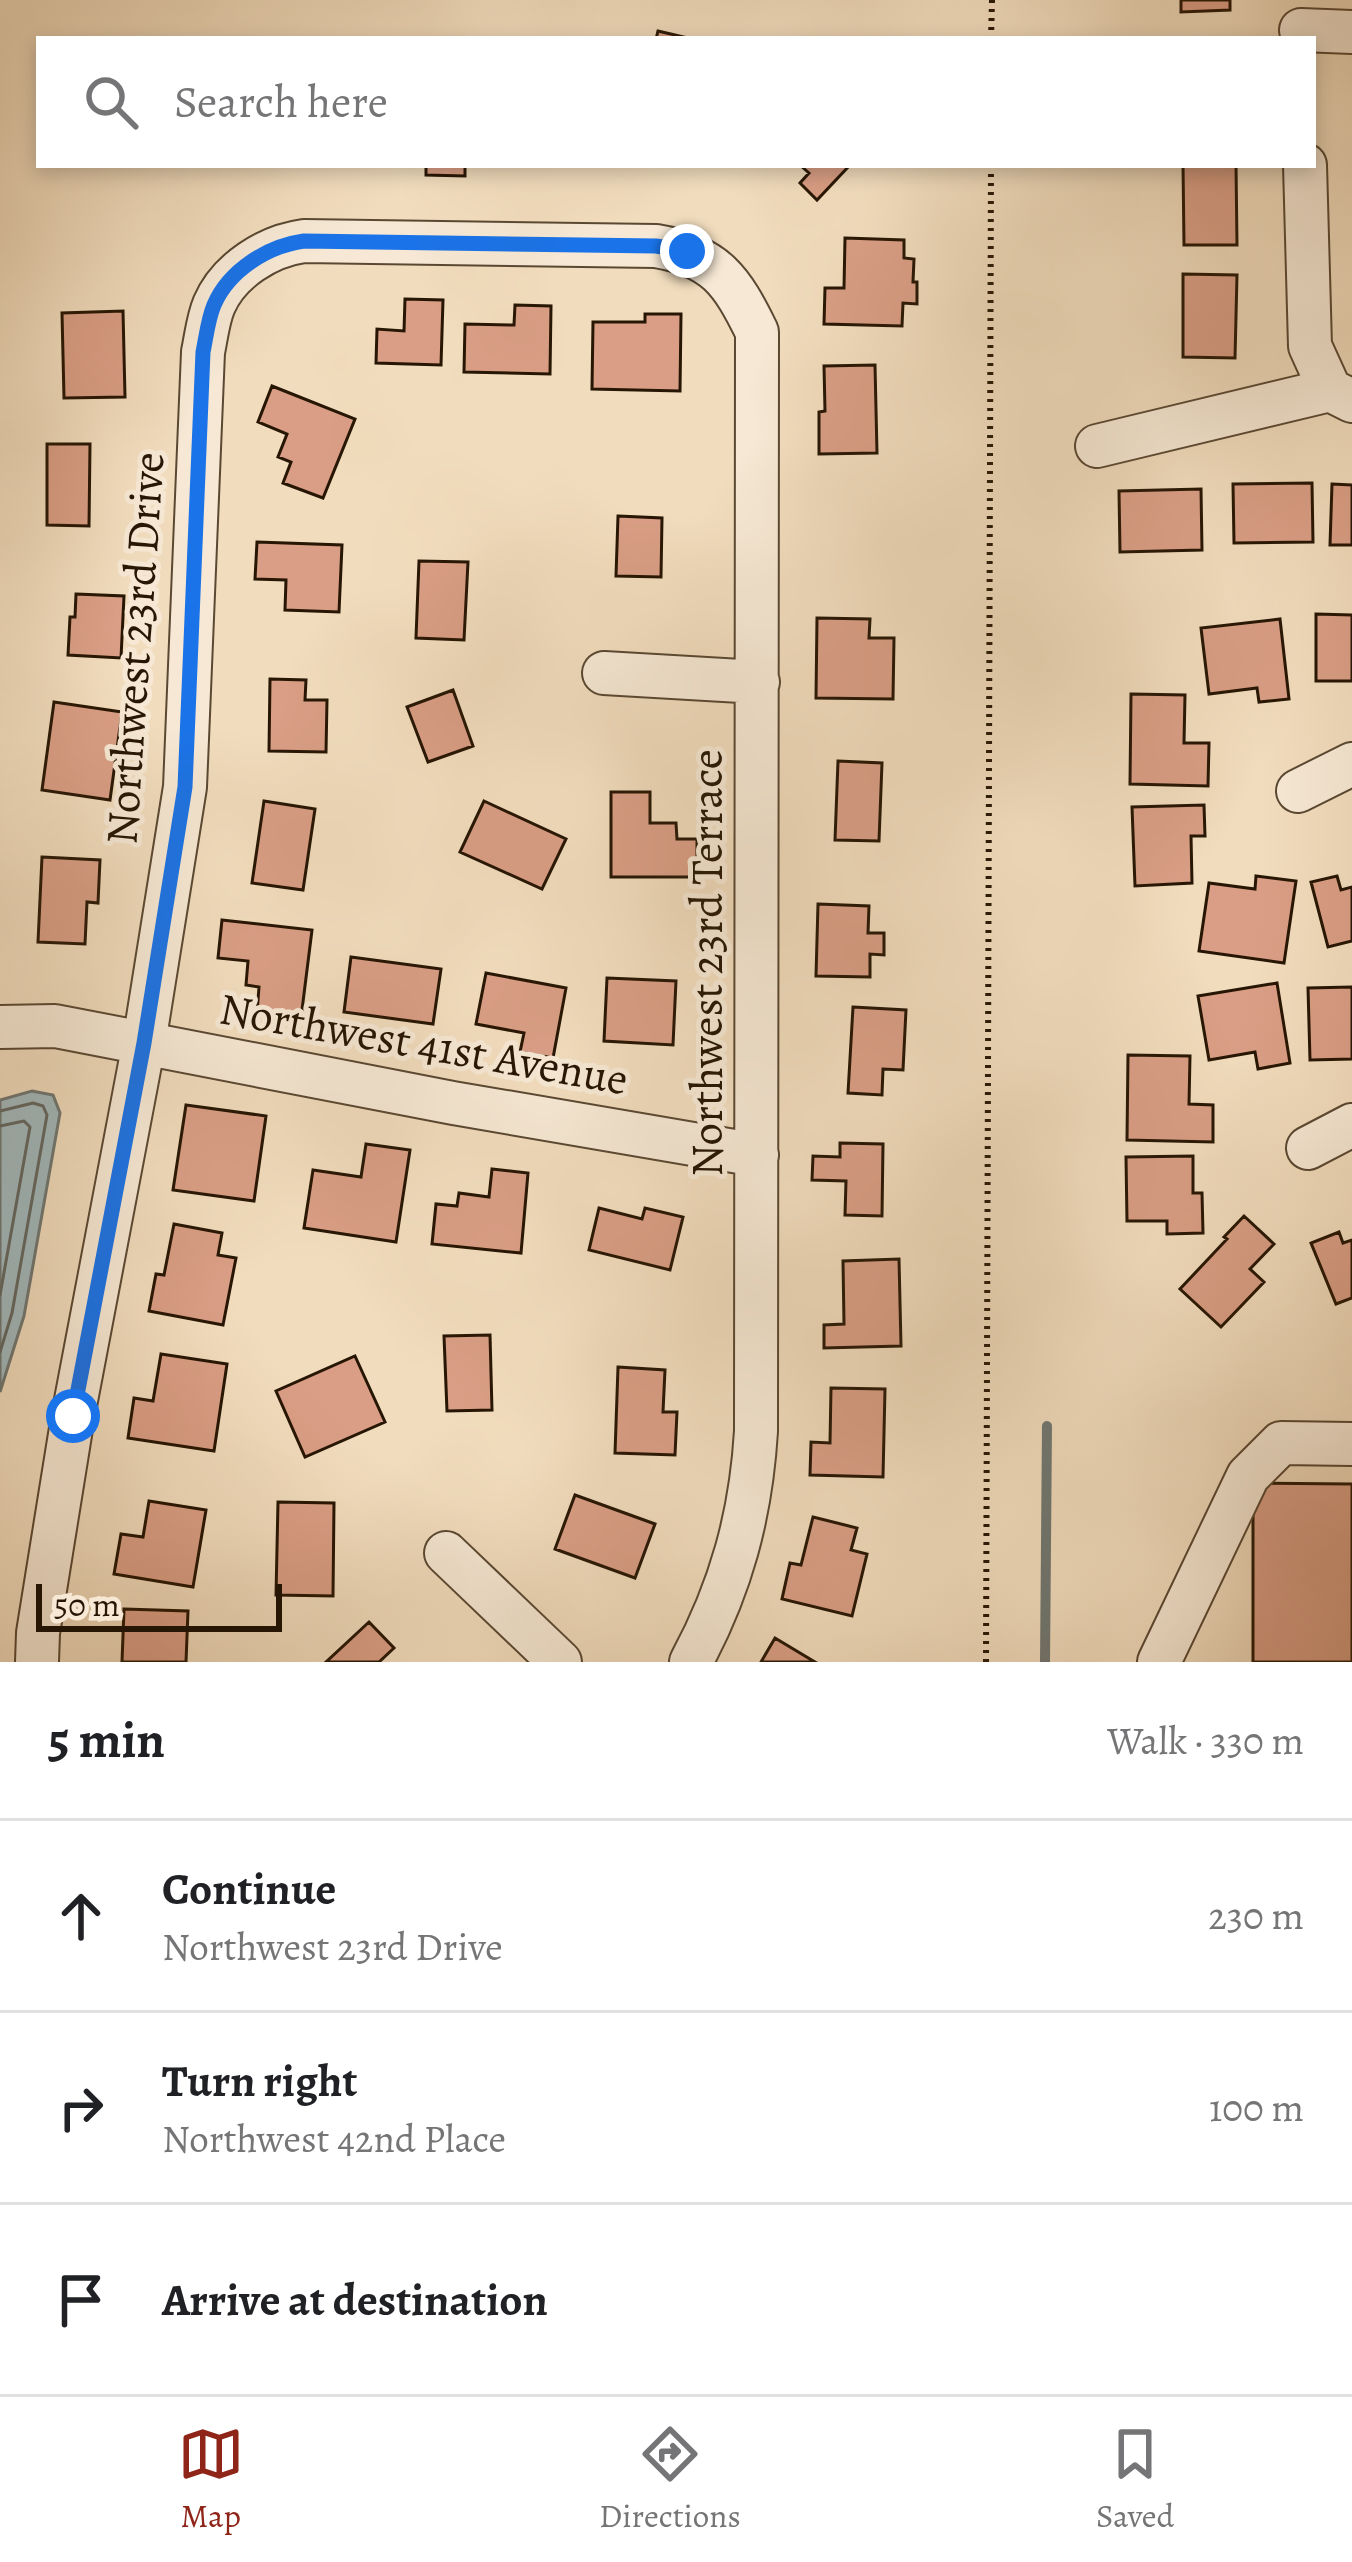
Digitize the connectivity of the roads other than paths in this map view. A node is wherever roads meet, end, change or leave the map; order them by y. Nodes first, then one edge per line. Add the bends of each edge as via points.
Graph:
1 (1302, 23) edge
2 (1352, 32) edge
3 (1305, 168) edge
4 (242, 269) joint
5 (1341, 395) edge
6 (1097, 446) dead end
7 (604, 673) dead end
8 (758, 682) junction
9 (1352, 764) edge
10 (1298, 791) dead end
11 (0, 1000) edge
12 (55, 1026) junction
13 (0, 1027) edge
14 (144, 1043) junction
15 (1352, 1125) edge
16 (1307, 1148) dead end
17 (757, 1155) junction
18 (1352, 1444) edge
19 (446, 1553) dead end
20 (37, 1662) edge
21 (560, 1662) edge
22 (691, 1662) edge
23 (1159, 1662) edge

1 - 2 street
3 - 5 street via 1310,346
4 - 8 street, Northwest 23rd Terrace via 265,252 304,241 656,246 714,267 736,288 758,332
4 - 14 street, Northwest 23rd Drive via 214,304 203,352 185,787
5 - 6 street
7 - 8 street
8 - 17 street, Northwest 23rd Terrace
9 - 10 street
11 - 12 street
12 - 13 street
12 - 14 street
14 - 17 street, Northwest 41st Avenue
14 - 20 street, Northwest 23rd Drive via 73,1416
15 - 16 street
17 - 22 street, Northwest 23rd Terrace via 753,1477 726,1591
18 - 23 street via 1281,1443 1248,1476
19 - 21 street

